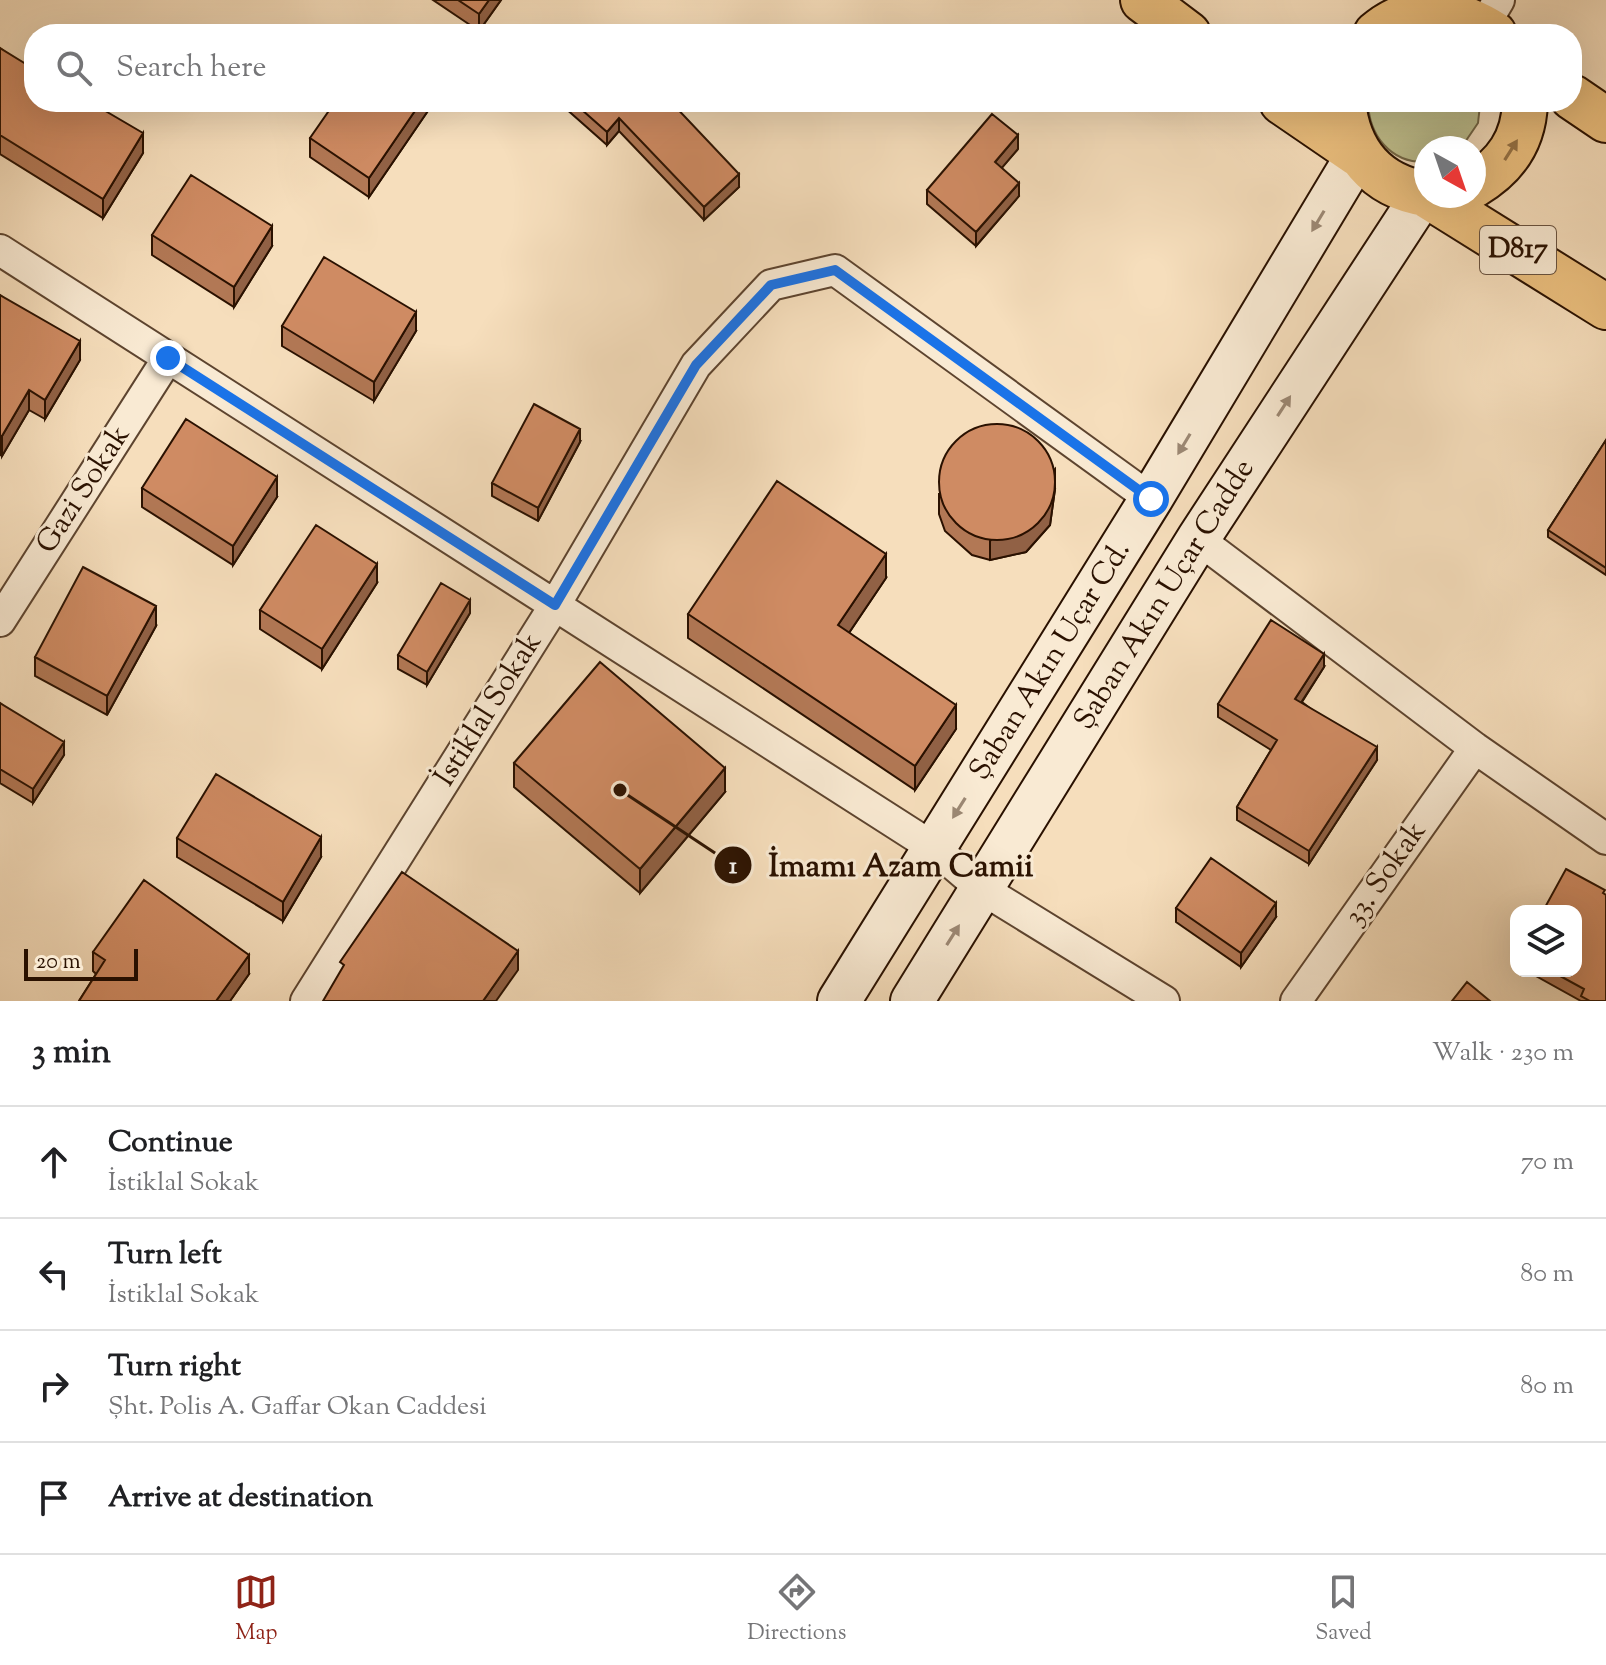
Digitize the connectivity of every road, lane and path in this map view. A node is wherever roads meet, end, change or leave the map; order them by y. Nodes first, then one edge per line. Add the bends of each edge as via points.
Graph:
1 (1143, 0) edge
2 (1432, 6) edge
3 (1492, 20) edge
4 (1175, 24) edge
5 (1389, 24) edge
6 (1582, 104) edge
7 (1297, 112) edge
8 (1344, 112) edge
9 (1525, 112) edge
10 (1606, 120) edge
11 (1358, 154) junction
12 (1486, 178) edge
13 (1414, 192) edge
14 (1417, 208) edge
15 (1448, 208) edge
16 (0, 250) edge
17 (1606, 307) edge
18 (168, 358) junction
19 (1151, 499) junction
20 (1198, 539) junction
21 (555, 605) junction
22 (0, 621) edge
23 (1475, 748) junction
24 (1606, 839) edge
25 (934, 848) junction
26 (982, 889) junction
27 (306, 1001) edge
28 (839, 1001) edge
29 (912, 1001) edge
30 (1164, 1001) edge
31 (1296, 1001) edge

1 - 4 highway
2 - 3 highway
2 - 5 highway
6 - 10 highway
7 - 11 highway
8 - 11 highway
12 -> 9 highway via 1513,150
11 - 13 highway via 1378,175
11 -> 19 main road, Şaban Akın Uçar Cd.
20 -> 14 main road, Şaban Akın Uçar Cadde
15 - 17 highway, D817
16 - 18 street
18 - 21 street
18 - 22 street, Gazi Sokak
19 - 21 street, İstiklal Sokak via 835,270 771,285 696,365
19 -> 25 main road, Şaban Akın Uçar Cd.
20 - 23 street
20 - 26 main road, Şaban Akın Uçar Cadde
21 - 25 street
21 - 27 street, İstiklal Sokak
23 - 24 street
23 - 31 street, 33. Sokak
25 - 26 street
25 - 28 main road, Şaban Akın Uçar Cd.
29 -> 26 main road, Şaban Akın Uçar Cadde
26 - 30 street

